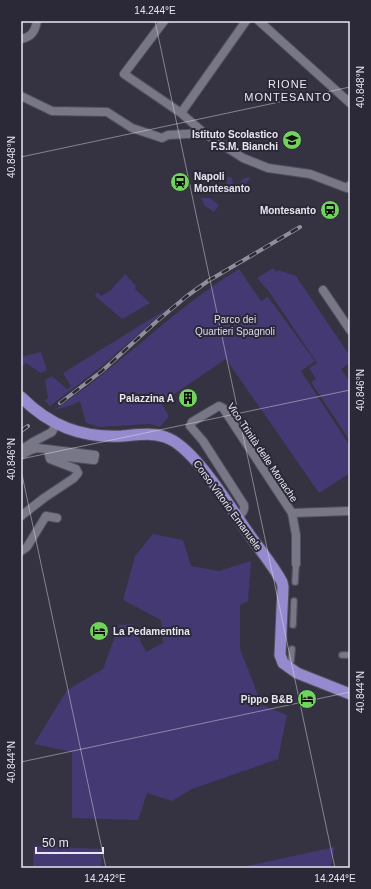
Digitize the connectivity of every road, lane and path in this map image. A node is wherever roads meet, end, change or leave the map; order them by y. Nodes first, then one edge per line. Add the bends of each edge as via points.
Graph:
1 (37, 21) edge
2 (164, 21) edge
3 (246, 21) edge
4 (258, 21) edge
5 (21, 39) edge
6 (21, 96) edge
7 (350, 103) edge
8 (181, 113) junction
9 (204, 133) junction
10 (348, 187) edge
11 (323, 290) dead end
12 (350, 330) edge
13 (21, 397) edge
14 (56, 424) junction
15 (21, 450) edge
16 (21, 456) edge
17 (350, 511) edge
18 (292, 513) junction
19 (21, 516) edge
20 (237, 517) junction
21 (57, 518) dead end
22 (21, 551) edge
23 (296, 564) joint
24 (295, 582) dead end
25 (294, 601) dead end
26 (293, 625) dead end
27 (292, 649) dead end
28 (342, 655) dead end
29 (350, 655) edge
30 (291, 661) dead end
31 (350, 694) edge

1 - 5 street via 32,34
2 - 8 street via 124,74
3 - 8 street
4 - 7 street
6 - 9 street via 52,111 107,112 132,128 162,138 168,135
8 - 9 street
9 - 10 street via 243,158 268,168 310,174
11 - 12 street
13 - 14 main road, Corso Vittorio Emanuele
14 - 15 street via 52,432
14 - 20 main road, Corso Vittorio Emanuele via 92,435 154,434 171,439 190,455 211,479
16 - 19 street via 38,448 95,455 94,460 49,455 50,459 76,469 78,473
17 - 18 street
18 - 20 street, Vico Trinità delle Monache via 223,408 219,406 192,422 190,426 203,441 244,505 243,513
18 - 23 street via 296,535
20 - 31 main road, Corso Vittorio Emanuele via 282,582 280,655 283,663 299,674
21 - 22 street via 46,516 27,547
23 - 24 street
25 - 26 street
27 - 30 street
28 - 29 street

